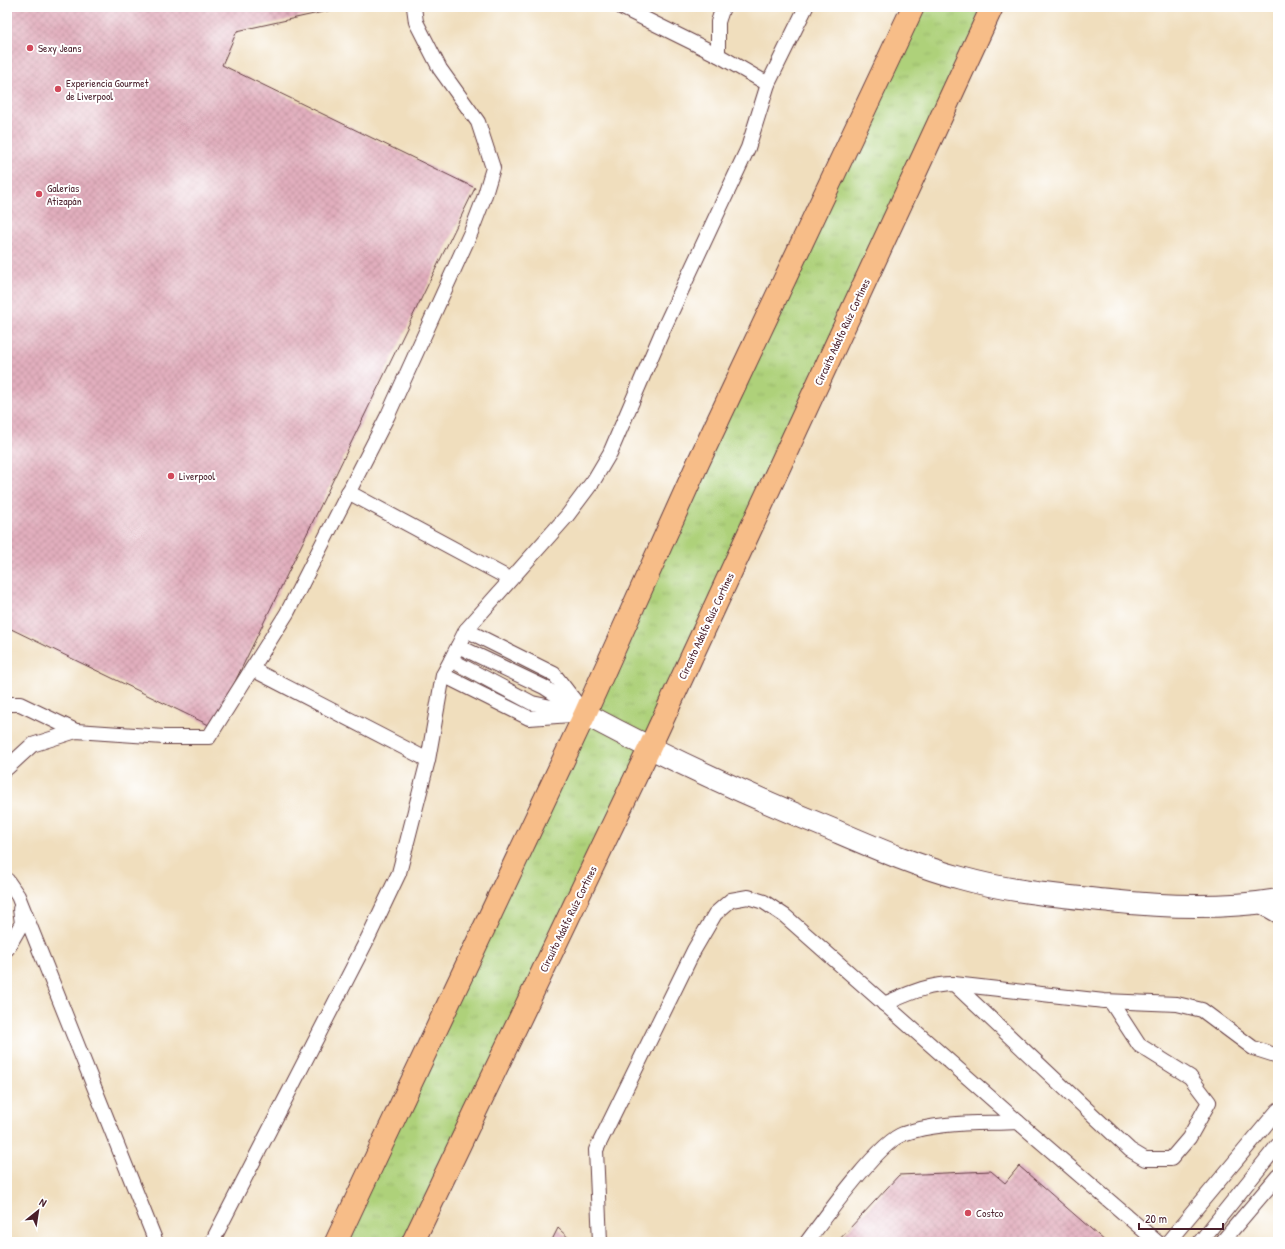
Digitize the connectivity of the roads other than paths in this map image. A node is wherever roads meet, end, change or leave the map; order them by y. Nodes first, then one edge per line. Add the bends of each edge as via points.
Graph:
1 (414, 7) edge
2 (621, 7) edge
3 (724, 7) edge
4 (806, 7) edge
5 (913, 7) edge
6 (987, 9) edge
7 (718, 55) junction
8 (768, 84) junction
9 (348, 492) junction
10 (510, 579) junction
11 (466, 630) junction
12 (458, 646) junction
13 (451, 660) junction
14 (252, 669) junction
15 (443, 675) junction
16 (7, 704) edge
17 (585, 714) junction
18 (76, 731) junction
19 (649, 749) junction
20 (428, 760) junction
21 (7, 768) edge
22 (7, 880) edge
23 (18, 896) junction
24 (1268, 902) edge
25 (1278, 916) edge
26 (7, 949) edge
27 (954, 984) junction
28 (1111, 1002) junction
29 (884, 1004) junction
30 (1278, 1056) edge
31 (1278, 1110) edge
32 (1018, 1122) junction
33 (1278, 1145) edge
34 (1278, 1176) edge
35 (156, 1242) edge
36 (212, 1242) edge
37 (336, 1242) edge
38 (413, 1242) edge
39 (600, 1242) edge
40 (807, 1242) edge
41 (1157, 1242) edge
42 (1168, 1242) edge
43 (1200, 1242) edge
44 (1222, 1242) edge

1 - 9 lane via 416,22 440,69 478,122 493,168 471,232 414,360
2 - 7 lane
3 - 7 lane via 718,22
4 - 8 lane
5 - 17 main road via 698,463
6 - 19 main road, Circuito Adolfo Ruíz Cortines
7 - 8 lane
8 - 10 lane via 748,148 662,332 610,453 594,480 567,516
9 - 10 lane
9 - 14 lane via 287,613
10 - 11 lane
11 - 12 lane
11 - 17 lane via 554,674
12 - 13 lane
12 - 17 lane via 544,687
13 - 15 lane
13 - 17 lane via 532,702
14 - 18 lane via 209,736 164,737
14 - 20 lane
15 - 17 lane via 529,718
15 - 20 lane
16 - 18 lane via 20,704
17 - 19 street
17 - 37 main road
18 - 21 lane via 32,745
19 - 24 street via 747,795 902,858 961,878 1024,892 1157,906
19 - 38 main road, Circuito Adolfo Ruíz Cortines
20 - 36 lane via 399,873 366,943
22 - 23 lane
23 - 26 lane via 22,923
23 - 35 lane
24 - 25 lane
27 - 28 lane
27 - 28 lane via 1130,1150 1145,1159 1171,1159 1189,1138 1209,1102 1190,1077 1139,1045
27 - 29 lane via 921,988
28 - 30 lane via 1177,1004 1202,1010 1253,1048
29 - 32 lane
29 - 39 lane via 785,916 764,902 748,897 731,900 715,914 694,950 596,1150
31 - 42 lane
32 - 40 lane via 936,1126 902,1134 878,1153
32 - 41 lane
33 - 43 lane
34 - 44 lane

